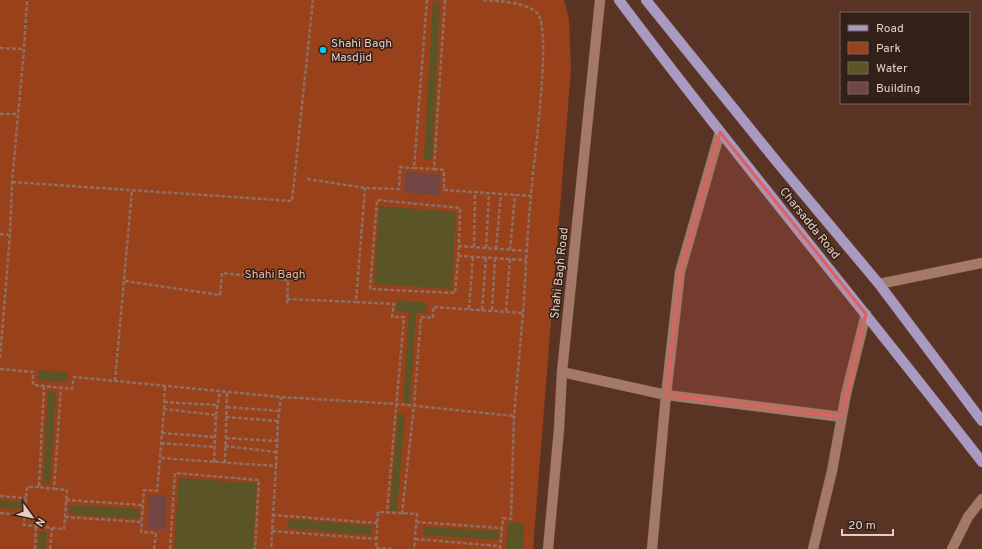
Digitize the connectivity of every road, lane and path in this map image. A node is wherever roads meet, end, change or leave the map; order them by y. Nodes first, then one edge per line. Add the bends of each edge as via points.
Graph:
1 (27, 0) edge
2 (313, 0) edge
3 (427, 0) edge
4 (445, 0) edge
5 (483, 0) edge
6 (600, 0) edge
7 (619, 0) edge
8 (646, 0) edge
9 (0, 48) edge
10 (24, 49) junction
11 (0, 114) edge
12 (18, 114) junction
13 (720, 132) junction
14 (414, 168) junction
15 (434, 169) junction
16 (307, 179) dead end
17 (12, 182) junction
18 (365, 188) junction
19 (132, 190) junction
20 (475, 192) junction
21 (489, 193) junction
22 (501, 194) junction
23 (515, 195) junction
24 (531, 196) junction
25 (0, 234) edge
26 (10, 235) junction
27 (459, 246) junction
28 (474, 247) junction
29 (486, 248) junction
30 (496, 249) junction
31 (510, 250) junction
32 (527, 251) junction
33 (458, 256) junction
34 (473, 256) junction
35 (486, 258) junction
36 (495, 258) junction
37 (510, 259) junction
38 (526, 260) junction
39 (982, 263) edge
40 (125, 281) junction
41 (879, 284) junction
42 (287, 300) junction
43 (356, 302) junction
44 (287, 306) dead end
45 (468, 309) junction
46 (482, 310) junction
47 (492, 310) junction
48 (506, 311) junction
49 (523, 313) junction
50 (866, 314) junction
51 (0, 358) edge
52 (0, 369) edge
53 (562, 372) junction
54 (115, 381) junction
55 (44, 386) junction
56 (165, 387) junction
57 (61, 388) junction
58 (220, 391) junction
59 (227, 392) junction
60 (666, 395) junction
61 (281, 397) junction
62 (164, 402) junction
63 (397, 404) junction
64 (217, 405) junction
65 (414, 406) junction
66 (227, 407) junction
67 (164, 409) junction
68 (280, 411) junction
69 (216, 415) junction
70 (514, 416) junction
71 (226, 417) junction
72 (842, 417) junction
73 (278, 420) junction
74 (982, 421) edge
75 (162, 433) junction
76 (215, 437) junction
77 (226, 438) junction
78 (277, 441) junction
79 (161, 443) junction
80 (225, 446) junction
81 (215, 447) junction
82 (276, 452) junction
83 (160, 458) junction
84 (214, 462) junction
85 (982, 462) edge
86 (225, 463) junction
87 (276, 466) junction
88 (39, 487) junction
89 (54, 489) junction
90 (0, 496) edge
91 (26, 498) junction
92 (982, 499) edge
93 (66, 500) junction
94 (143, 505) junction
95 (387, 512) junction
96 (0, 513) edge
97 (402, 514) junction
98 (25, 515) junction
99 (272, 515) junction
100 (65, 517) junction
101 (142, 522) junction
102 (416, 522) junction
103 (377, 523) junction
104 (36, 526) junction
105 (52, 528) junction
106 (502, 528) junction
107 (272, 531) junction
108 (376, 539) junction
109 (415, 539) junction
110 (500, 548) edge
111 (35, 549) edge
112 (50, 549) edge
113 (154, 549) edge
114 (170, 549) edge
115 (255, 549) edge
116 (271, 549) edge
117 (388, 549) edge
118 (392, 549) edge
119 (414, 549) edge
120 (548, 549) edge
121 (652, 549) edge
122 (813, 549) edge
123 (952, 549) edge

1 - 10 path
2 - 19 path via 292,201
3 - 14 path
4 - 15 path
5 - 24 path via 530,8 538,15 542,26 543,72
6 - 53 street, Shahi Bagh Road
7 - 13 main road, Charsadda Road
8 - 41 main road, Charsadda Road
9 - 10 path
10 - 12 path
11 - 12 path
12 - 17 path
13 - 50 main road, Charsadda Road
13 - 60 street via 680,272
14 - 15 path
14 - 18 path via 400,167 399,189
15 - 20 path via 444,170 444,190
16 - 18 path
17 - 19 path
17 - 26 path
18 - 43 path
19 - 40 path
20 - 21 path
20 - 28 path
21 - 22 path
21 - 29 path
22 - 23 path
22 - 30 path
23 - 24 path
23 - 31 path
24 - 32 path
25 - 26 path
26 - 51 path
27 - 28 path
27 - 33 path
27 - 33 path via 460,208 377,200 370,289 455,293
28 - 29 path
29 - 30 path
30 - 31 path
31 - 32 path
32 - 38 path
33 - 34 path
34 - 35 path
34 - 45 path
35 - 36 path
35 - 46 path
36 - 37 path
36 - 47 path
37 - 38 path
37 - 48 path
38 - 49 path
39 - 41 street
40 - 42 path via 220,295 222,273 288,280
40 - 54 path
41 - 74 main road, Charsadda Road
42 - 43 path
42 - 44 path
43 - 63 path via 394,304 392,316 404,317
45 - 46 path
45 - 65 path via 434,306 433,318 421,317
46 - 47 path
47 - 48 path
48 - 49 path
49 - 70 path
50 - 72 street
50 - 85 main road, Charsadda Road
52 - 55 path via 33,372 33,385
53 - 60 street
53 - 120 street, Shahi Bagh Road
54 - 56 path
54 - 57 path via 74,377 72,389
55 - 57 path
55 - 88 path
56 - 58 path
56 - 62 path
57 - 89 path
58 - 59 path
58 - 64 path
59 - 61 path
59 - 66 path
60 - 72 street
60 - 121 street
61 - 63 path
61 - 68 path
62 - 64 path
62 - 67 path
63 - 65 path
63 - 95 path
64 - 69 path
65 - 70 path
65 - 97 path
66 - 68 path
66 - 71 path
67 - 69 path
67 - 75 path
68 - 73 path
69 - 76 path
70 - 106 path via 511,519 503,518
71 - 73 path
71 - 77 path
72 - 122 street
73 - 78 path
75 - 76 path
75 - 79 path
76 - 81 path
77 - 78 path
77 - 80 path
78 - 82 path
79 - 81 path
79 - 83 path
80 - 82 path
80 - 86 path
81 - 84 path
82 - 87 path
83 - 84 path
83 - 94 path via 157,490 144,490
84 - 86 path
86 - 87 path
87 - 99 path
88 - 89 path
88 - 91 path via 27,486
89 - 93 path via 67,490
90 - 91 path
91 - 98 path
92 - 123 street via 968,517
93 - 94 path
93 - 100 path
94 - 101 path
95 - 97 path
95 - 103 path via 378,512
96 - 98 path
97 - 102 path via 417,514
98 - 104 path via 24,525
99 - 103 path
99 - 107 path
100 - 101 path
100 - 105 path via 64,529
101 - 113 path via 141,532 156,533
102 - 106 path
102 - 109 path
103 - 108 path
104 - 105 path
104 - 111 path
105 - 112 path
106 - 110 path
107 - 108 path
107 - 116 path
108 - 117 path via 376,548
109 - 110 path
109 - 119 path
114 - 115 path via 175,474 259,480
117 - 118 path

